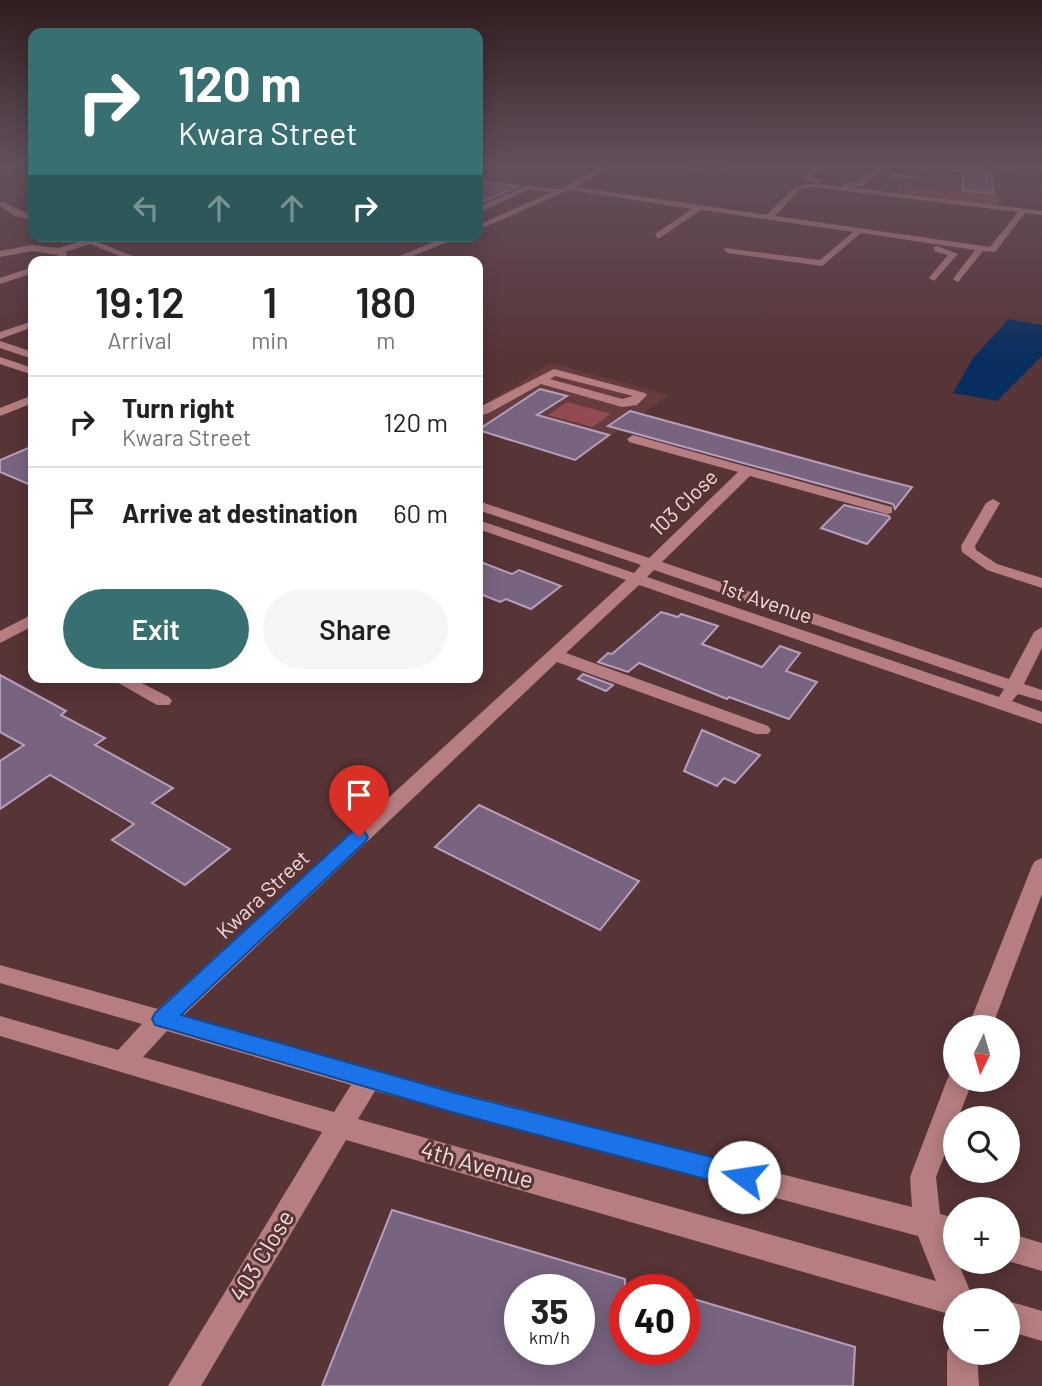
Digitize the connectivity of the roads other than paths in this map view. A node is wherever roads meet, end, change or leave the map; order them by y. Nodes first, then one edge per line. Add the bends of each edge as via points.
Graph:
1 (666, 231) edge
2 (839, 231) edge
3 (1008, 231) edge
4 (856, 234) junction
5 (658, 236) dead end
6 (84, 242) edge
7 (98, 242) edge
8 (442, 242) edge
9 (980, 249) junction
10 (728, 250) dead end
11 (0, 254) edge
12 (54, 254) edge
13 (130, 256) edge
14 (404, 256) edge
15 (0, 269) edge
16 (28, 272) edge
17 (23, 274) junction
18 (934, 278) dead end
19 (958, 279) dead end
20 (0, 281) edge
21 (28, 326) edge
22 (0, 336) edge
23 (0, 344) edge
24 (28, 354) edge
25 (0, 360) edge
26 (28, 370) edge
27 (541, 380) junction
28 (28, 401) edge
29 (483, 409) edge
30 (0, 412) edge
31 (633, 439) dead end
32 (746, 472) junction
33 (993, 503) dead end
34 (483, 507) edge
35 (887, 510) dead end
36 (483, 526) edge
37 (651, 564) junction
38 (636, 579) junction
39 (1042, 583) edge
40 (28, 622) edge
41 (17, 628) junction
42 (1042, 632) edge
43 (28, 634) edge
44 (0, 638) edge
45 (555, 655) junction
46 (128, 683) edge
47 (1013, 687) junction
48 (1042, 696) edge
49 (163, 701) dead end
50 (1004, 705) junction
51 (1042, 718) edge
52 (762, 730) dead end
53 (1042, 866) edge
54 (0, 974) edge
55 (986, 1015) edge
56 (163, 1019) junction
57 (0, 1026) edge
58 (124, 1060) junction
59 (369, 1079) junction
60 (955, 1092) edge
61 (340, 1126) junction
62 (927, 1224) junction
63 (943, 1228) edge
64 (1020, 1251) edge
65 (1042, 1257) edge
66 (952, 1288) edge
67 (943, 1297) edge
68 (1020, 1320) edge
69 (1042, 1326) edge
70 (962, 1365) edge
71 (184, 1386) edge
72 (963, 1386) edge

1 - 5 street
2 - 4 street
3 - 9 street via 995,249
4 - 9 street
4 - 10 street via 822,263
4 - 18 street via 954,254
6 - 12 street
7 - 13 street
8 - 14 street
9 - 19 street
11 - 12 street via 23,249
15 - 17 street
16 - 17 street
17 - 20 street
21 - 22 street
23 - 24 street
25 - 26 street
27 - 27 street via 622,403 641,395 554,372
27 - 29 street
28 - 30 street
31 - 32 street
32 - 35 street
32 - 37 street, 103 Close
33 - 39 street via 968,546 969,552 992,567
34 - 37 street, 1st Avenue
36 - 38 street, 1st Avenue
37 - 38 street, Kwara Street
37 - 47 street, 1st Avenue
38 - 45 street, Kwara Street
38 - 50 street, 1st Avenue
40 - 41 street
41 - 43 street
41 - 44 street
42 - 47 street
45 - 52 street
45 - 56 street, Kwara Street
46 - 49 street
47 - 48 street, 1st Avenue
47 - 50 street
50 - 51 street, 1st Avenue
53 - 55 street
54 - 56 street
56 - 58 street, Kwara Street
56 - 59 street
57 - 58 street, 4th Avenue
58 - 61 street, 4th Avenue
59 - 61 street, 403 Close
59 - 62 street
60 - 62 street via 923,1177
61 - 67 street, 4th Avenue
61 - 71 street, 403 Close
62 - 63 street
62 - 66 street
64 - 65 street
68 - 69 street
70 - 72 street

